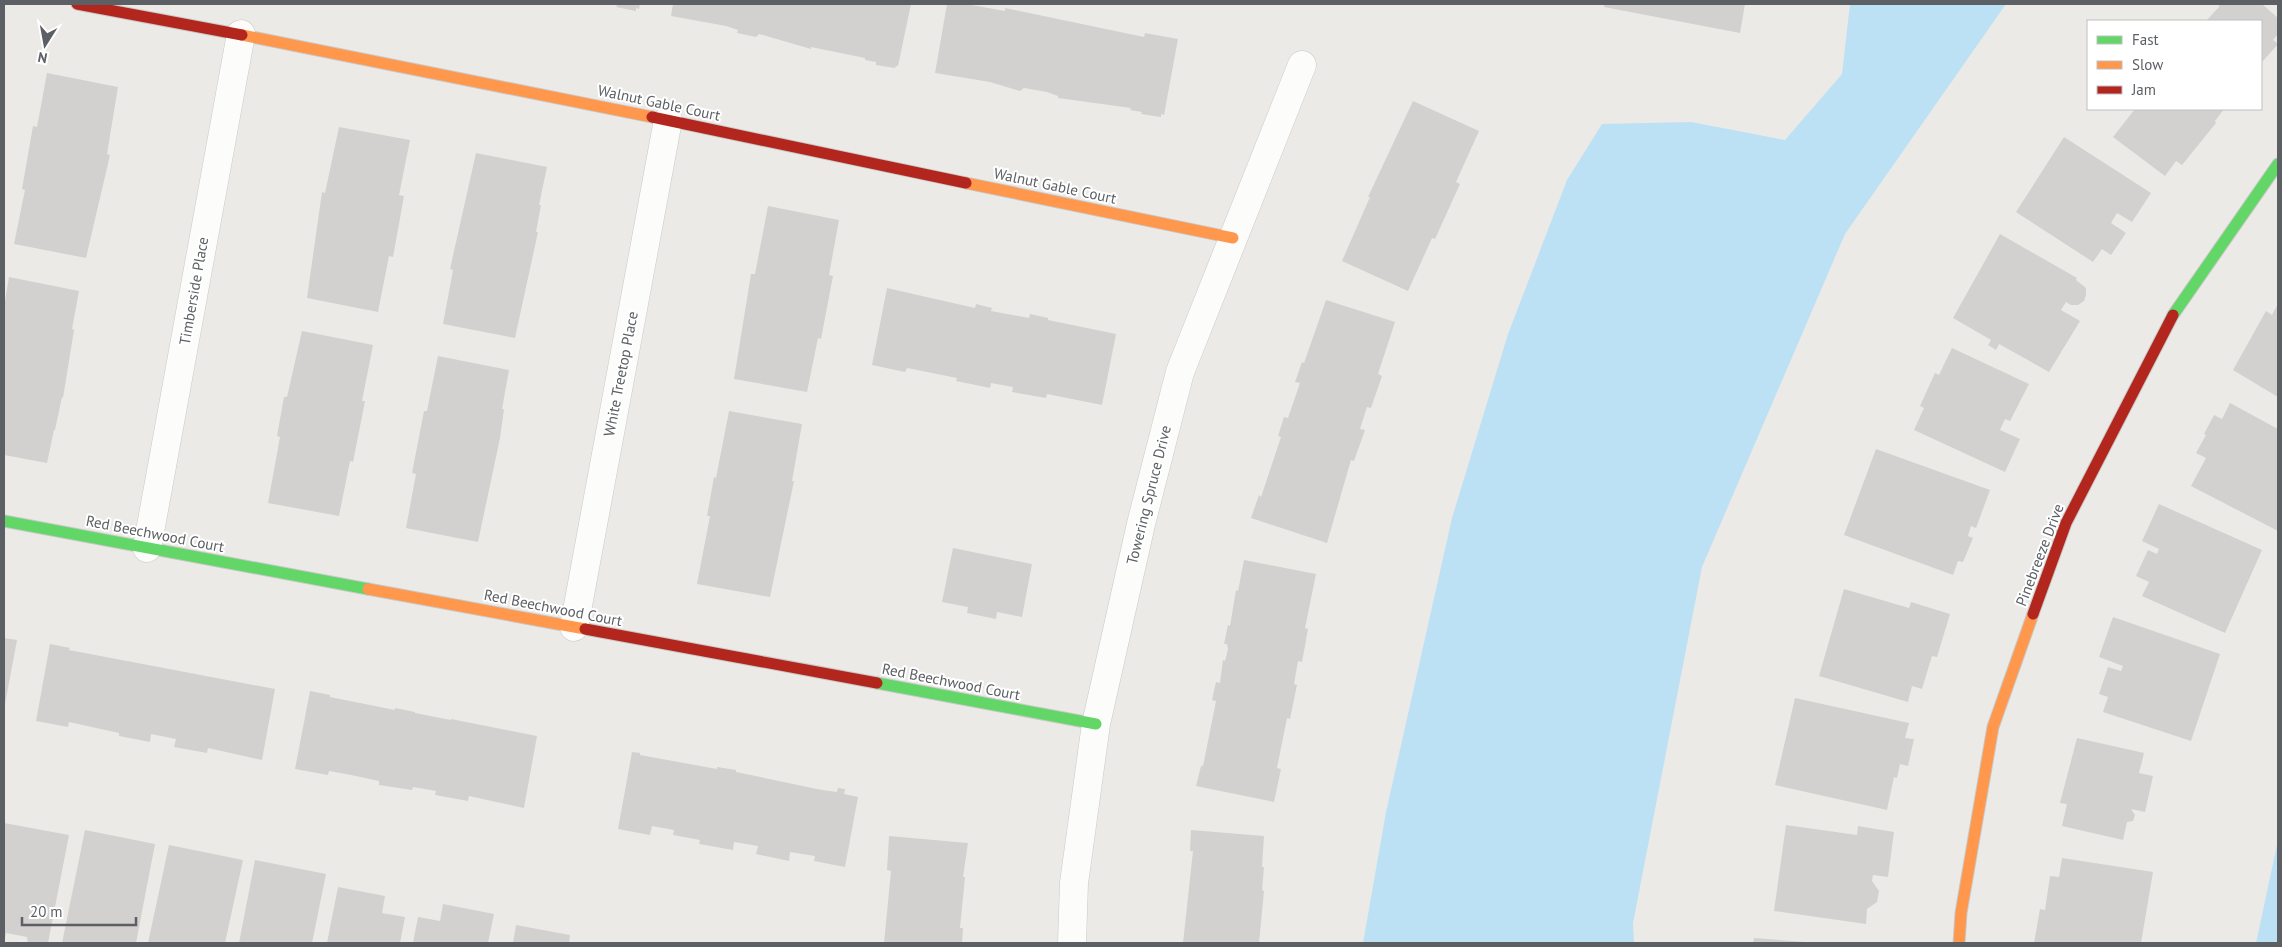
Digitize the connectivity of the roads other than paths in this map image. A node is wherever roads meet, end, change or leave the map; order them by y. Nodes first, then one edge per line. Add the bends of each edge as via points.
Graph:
1 (77, 4) edge
2 (241, 34) junction
3 (1302, 66) dead end
4 (668, 120) junction
5 (2278, 164) edge
6 (1233, 238) junction
7 (4, 521) edge
8 (147, 548) junction
9 (574, 627) junction
10 (1096, 724) junction
11 (1072, 943) edge
12 (1959, 943) edge

1 - 2 street, Walnut Gable Court
2 - 4 street, Walnut Gable Court
2 - 8 street, Timberside Place
3 - 6 street, Towering Spruce Drive
4 - 6 street, Walnut Gable Court
4 - 9 street, White Treetop Place
5 - 12 street, Pinebreeze Drive via 2170,319 2066,523 1993,727 1961,913
6 - 10 street, Towering Spruce Drive via 1180,372 1141,524
7 - 8 street, Red Beechwood Court
8 - 9 street, Red Beechwood Court
9 - 10 street, Red Beechwood Court
10 - 11 street, Towering Spruce Drive via 1074,882

